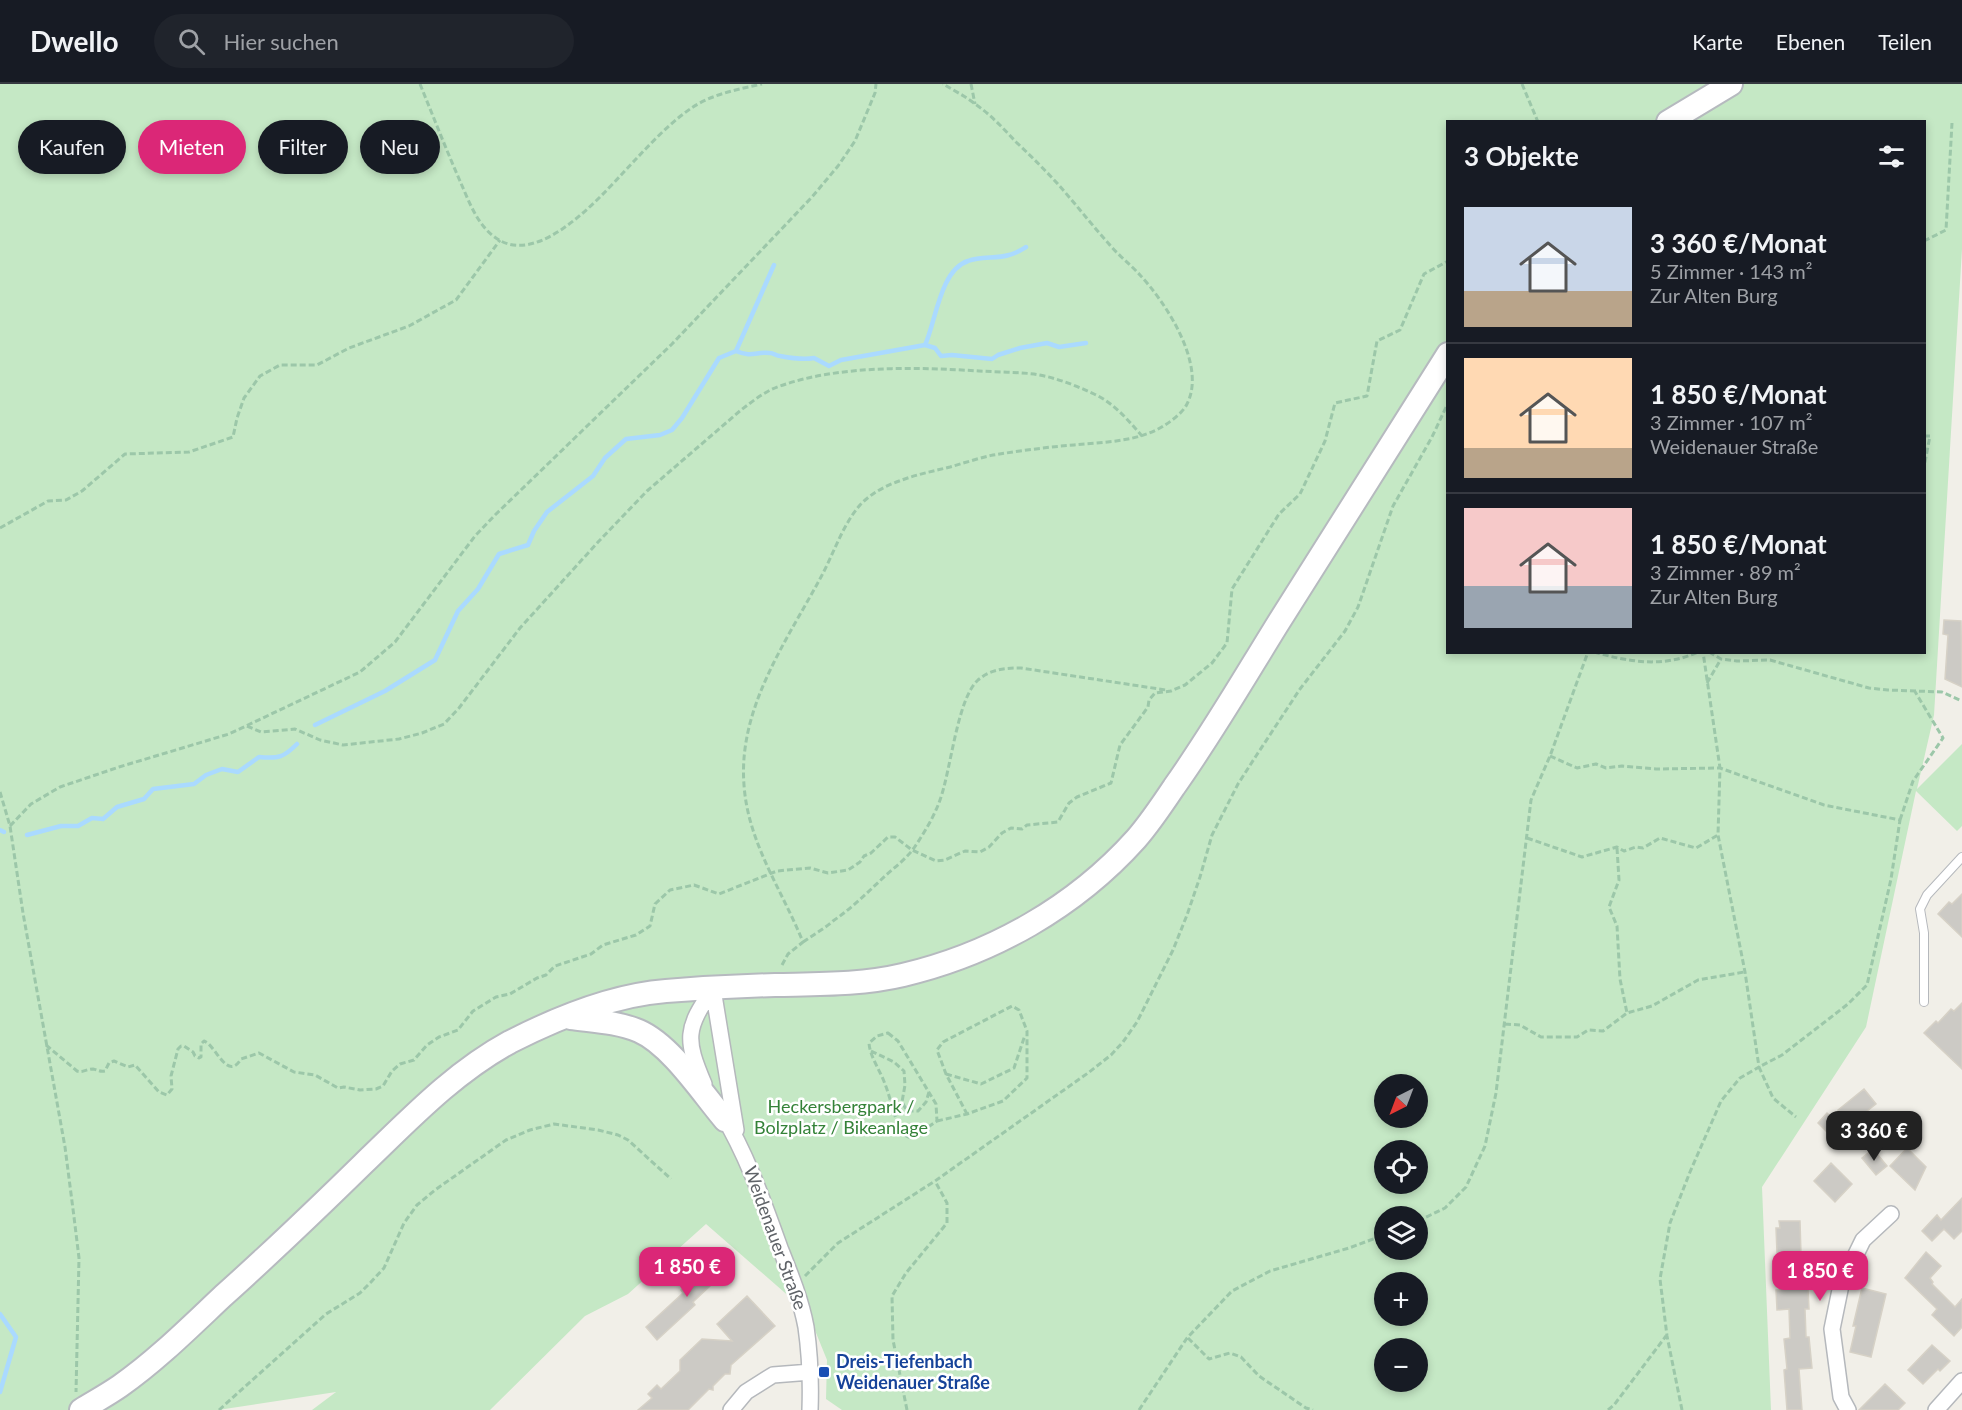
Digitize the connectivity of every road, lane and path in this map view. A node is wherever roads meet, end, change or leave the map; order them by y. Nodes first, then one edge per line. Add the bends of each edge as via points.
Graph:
1 (420, 84) edge
2 (762, 84) edge
3 (876, 84) edge
4 (943, 84) edge
5 (971, 84) edge
6 (1522, 84) edge
7 (1731, 84) edge
8 (975, 104) junction
9 (1537, 120) edge
10 (1671, 120) edge
11 (1952, 123) dead end
12 (500, 240) junction
13 (1926, 240) edge
14 (1446, 262) edge
15 (1446, 357) edge
16 (1446, 407) edge
17 (1142, 436) junction
18 (1926, 436) edge
19 (1926, 457) edge
20 (0, 528) edge
21 (1587, 654) edge
22 (1601, 654) edge
23 (1691, 654) edge
24 (1703, 654) edge
25 (1712, 654) edge
26 (1721, 659) junction
27 (1707, 683) junction
28 (1914, 690) junction
29 (1171, 691) junction
30 (1962, 701) edge
31 (247, 726) junction
32 (1550, 756) junction
33 (1720, 768) junction
34 (0, 792) edge
35 (1900, 820) junction
36 (10, 826) junction
37 (1718, 835) junction
38 (1527, 838) junction
39 (1617, 847) junction
40 (912, 850) junction
41 (1962, 857) edge
42 (771, 874) junction
43 (803, 942) junction
44 (1745, 972) junction
45 (772, 985) junction
46 (713, 989) junction
47 (1924, 1002) dead end
48 (1627, 1013) junction
49 (567, 1017) junction
50 (1505, 1024) junction
51 (1027, 1031) junction
52 (46, 1045) junction
53 (870, 1050) junction
54 (1759, 1067) junction
55 (946, 1074) junction
56 (928, 1092) junction
57 (967, 1114) junction
58 (1796, 1117) dead end
59 (937, 1121) junction
60 (731, 1129) junction
61 (671, 1179) dead end
62 (935, 1181) junction
63 (1891, 1214) dead end
64 (1428, 1216) edge
65 (1374, 1238) edge
66 (795, 1287) junction
67 (1667, 1336) junction
68 (1187, 1338) junction
69 (811, 1372) junction
70 (1962, 1381) edge
71 (78, 1404) edge
72 (219, 1410) edge
73 (731, 1410) edge
74 (810, 1410) edge
75 (907, 1410) edge
76 (1139, 1410) edge
77 (1314, 1410) edge
78 (1608, 1410) edge
79 (1682, 1410) edge
80 (1848, 1410) edge
81 (1936, 1410) edge

1 - 12 path via 472,207
2 - 12 path via 693,107 560,231 544,240 526,243
3 - 31 path via 855,141 812,197 672,344 475,536 395,642 360,672
4 - 8 path
5 - 8 path
6 - 9 path
7 - 10 street
8 - 17 path via 1055,181 1110,246 1142,276 1176,326 1192,371 1190,396 1176,417
11 - 13 path via 1946,230
12 - 20 path via 456,300 409,326 349,348 317,365 280,365 260,376 244,398 233,437 189,452 125,454 82,491 66,500 48,501
14 - 29 path via 1424,274 1400,330 1377,341 1367,396 1335,403 1325,441 1300,494 1279,514 1232,589 1227,643 1212,663 1185,686
15 - 45 street via 1190,764 1138,837 1102,873 1039,920 958,959 872,981
16 - 62 path via 1393,506 1358,607 1238,784 1212,835 1173,950 1137,1022 1111,1055
17 - 31 path via 1118,409 1096,394 1034,374 888,369 821,376 778,387 741,410 647,491 520,628 444,724 399,739 343,745 295,729 261,732
17 - 42 path via 991,456 900,480 874,492 861,504 780,648 747,733 743,755 747,808
18 - 19 path via 1930,436
21 - 32 path
22 - 23 path via 1625,661 1657,663
24 - 27 path
25 - 26 path
26 - 27 path
26 - 28 path via 1770,660 1869,688
27 - 33 path
28 - 30 path via 1942,692
28 - 35 path via 1943,738 1913,781
29 - 40 path via 1155,693 1149,700 1120,745 1111,783 1077,797 1058,822 1011,828 980,852 965,851 945,860 927,859
29 - 40 path via 1021,668 990,672 978,680 963,704 940,801
31 - 36 path via 60,787 31,804
32 - 33 path via 1577,768 1596,764 1606,768
32 - 38 path via 1531,800
33 - 35 path via 1824,805
33 - 37 path
34 - 36 path
35 - 54 path via 1867,985 1782,1055
36 - 52 path
37 - 39 path via 1696,848 1660,838 1643,848 1624,851
37 - 44 path
38 - 39 path via 1582,857
38 - 50 path
39 - 48 path via 1619,880 1609,907 1617,926 1620,979
40 - 42 path via 896,837 888,837 848,870 828,873 801,868
40 - 43 path via 860,900
41 - 47 lane via 1927,895 1920,909
42 - 43 path
42 - 52 path via 719,894 694,885 670,890 656,904 650,926 636,935 603,945 585,957 555,966 510,994 496,997 473,1011 458,1029 427,1045 414,1060 400,1064 376,1089 338,1088 315,1075 294,1072 259,1053 227,1066 204,1041 199,1058 184,1046 178,1049 172,1089 163,1095 135,1065 128,1067 114,1061 102,1072 82,1073
43 - 45 path via 788,954
44 - 48 path via 1698,980 1652,1006
44 - 54 path
45 - 46 street
46 - 49 street via 640,994
46 - 60 street, Weidenauer Straße
46 - 60 street, Weidenauer Straße via 692,1025 690,1047 707,1090
48 - 50 path via 1603,1031 1588,1030 1577,1037 1540,1037 1520,1025
49 - 60 street via 624,1026 655,1040
49 - 71 street via 510,1043 463,1072 155,1359 119,1387
50 - 64 path via 1485,1146 1466,1187 1445,1208
51 - 55 path via 1014,1068 981,1084
51 - 55 path via 1019,1010 1012,1006 943,1042 938,1050
51 - 57 path via 1027,1078 1003,1101
52 - 71 path via 79,1258
53 - 56 path via 869,1043 888,1033 898,1041
53 - 56 path via 904,1071 902,1102 908,1111 918,1111
53 - 59 path via 907,1137 912,1138
54 - 58 path via 1773,1098
54 - 67 path via 1740,1078 1721,1101 1670,1223 1660,1279
55 - 57 path
56 - 59 path via 936,1104
57 - 59 path
60 - 66 street, Weidenauer Straße
61 - 72 path via 628,1140 598,1130 554,1124 506,1140 417,1205 404,1222 384,1268 371,1282 326,1314
62 - 66 path via 838,1243
62 - 75 path via 947,1203 948,1223 892,1296 893,1340
63 - 80 street via 1863,1240 1841,1285 1832,1329 1841,1397
65 - 68 path via 1270,1271 1232,1291
66 - 69 street, Weidenauer Straße via 806,1325
67 - 78 path
67 - 79 path
68 - 76 path
68 - 77 path via 1209,1359 1230,1353 1241,1357 1259,1376
69 - 73 street via 773,1376 746,1392
69 - 74 street, Weidenauer Straße
70 - 81 street

